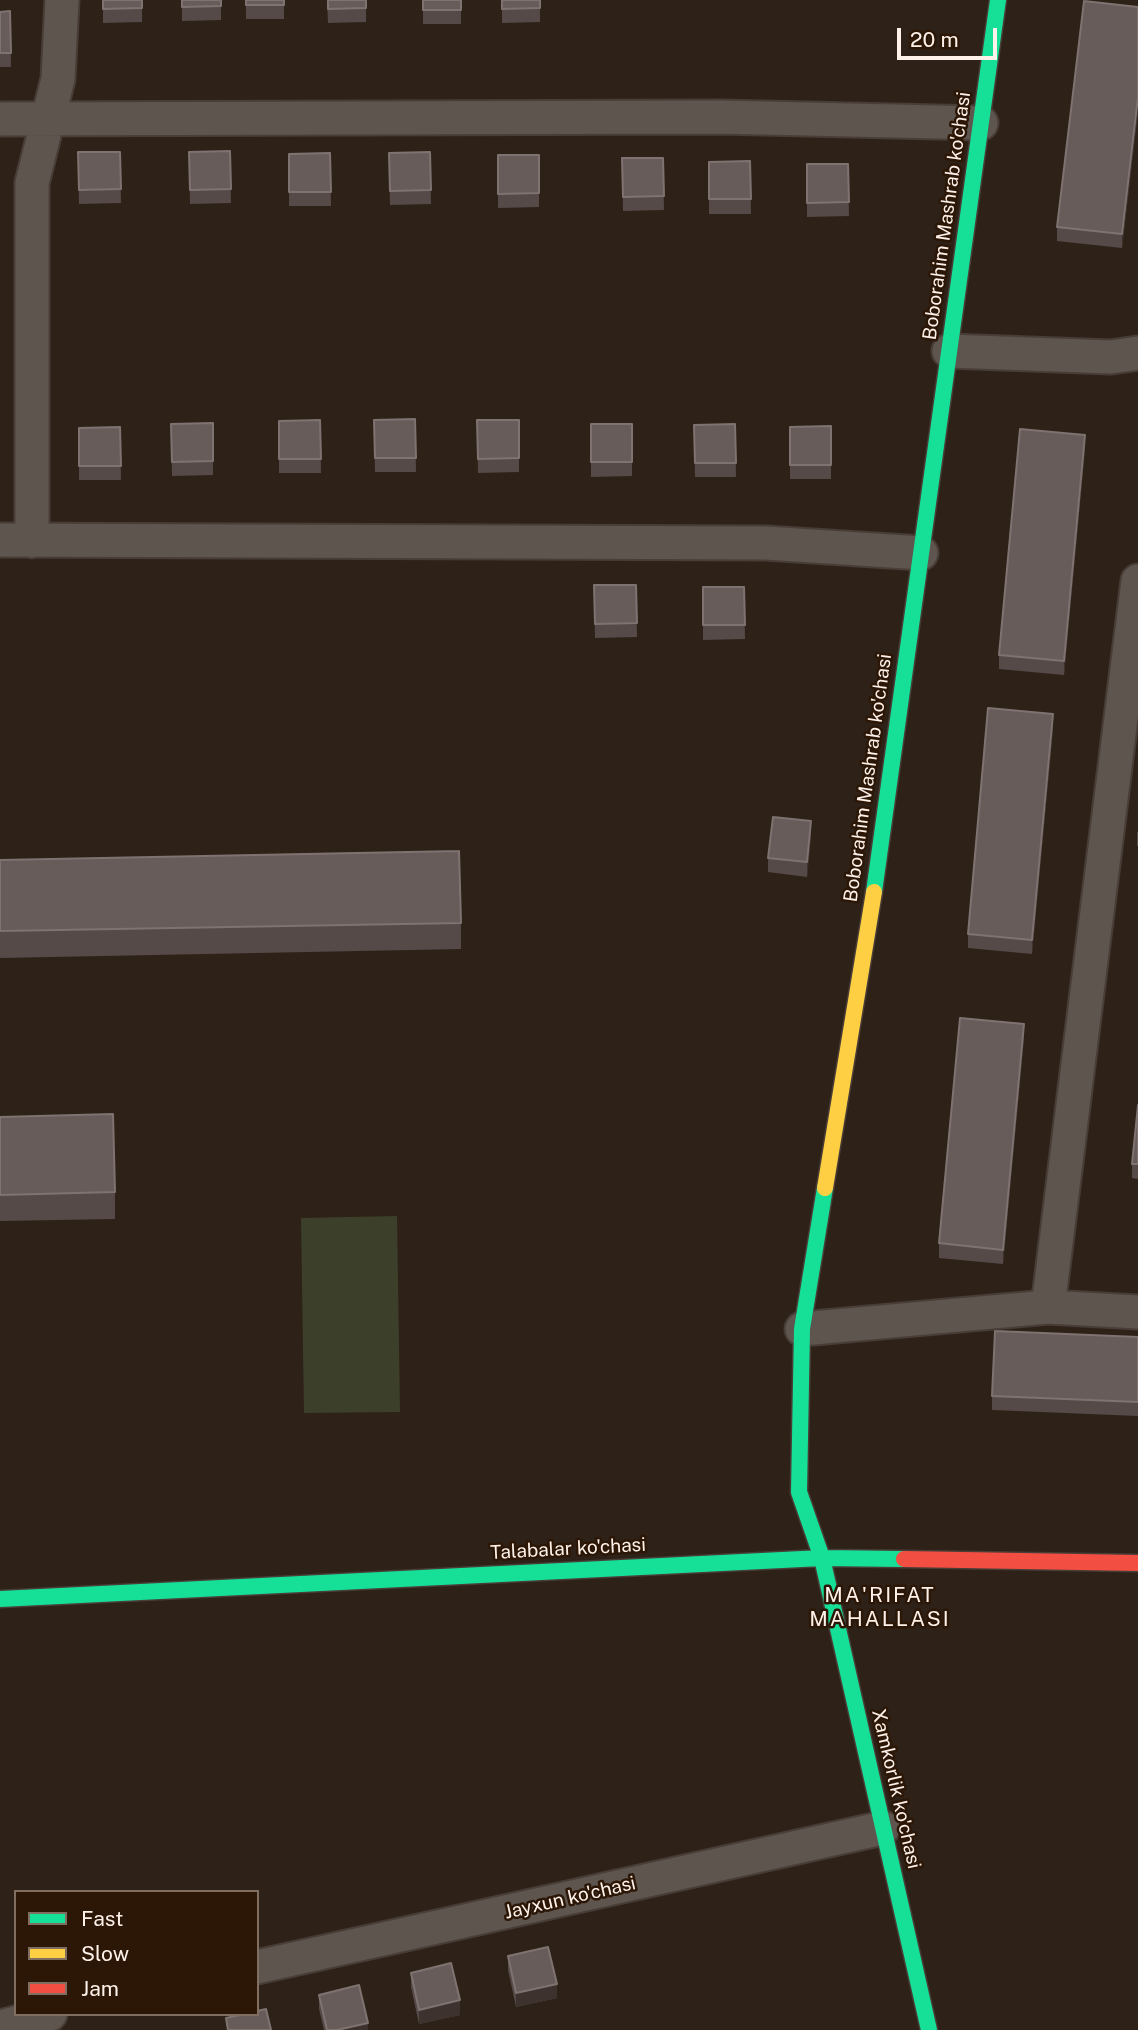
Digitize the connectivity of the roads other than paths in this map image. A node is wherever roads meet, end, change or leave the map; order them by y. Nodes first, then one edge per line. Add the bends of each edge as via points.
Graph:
1 (62, 0) edge
2 (998, 0) edge
3 (0, 119) edge
4 (48, 119) junction
5 (981, 123) junction
6 (949, 351) junction
7 (1138, 353) edge
8 (16, 541) edge
9 (921, 553) junction
10 (1138, 581) edge
11 (1048, 1307) junction
12 (1138, 1312) edge
13 (802, 1329) junction
14 (822, 1558) junction
15 (1138, 1563) edge
16 (0, 1599) edge
17 (883, 1828) junction
18 (259, 1967) edge
19 (42, 2016) edge
20 (0, 2027) edge
21 (929, 2030) edge

1 - 4 street via 58,79
2 - 5 street, Boborahim Mashrab ko'chasi
3 - 4 street
4 - 5 street via 720,117
4 - 8 street via 32,183
5 - 6 street, Boborahim Mashrab ko'chasi
6 - 7 street via 1111,357
6 - 9 street, Boborahim Mashrab ko'chasi
8 - 9 street via 766,543
9 - 13 street, Boborahim Mashrab ko'chasi via 879,859
10 - 11 street
11 - 12 street
11 - 13 street
13 - 14 street, Boborahim Mashrab ko'chasi via 799,1492
14 - 15 street, Talabalar ko'chasi
14 - 16 street, Talabalar ko'chasi
14 - 17 street, Xamkorlik ko'chasi
17 - 18 street, Jayxun ko'chasi
17 - 21 street, Xamkorlik ko'chasi
19 - 20 street

